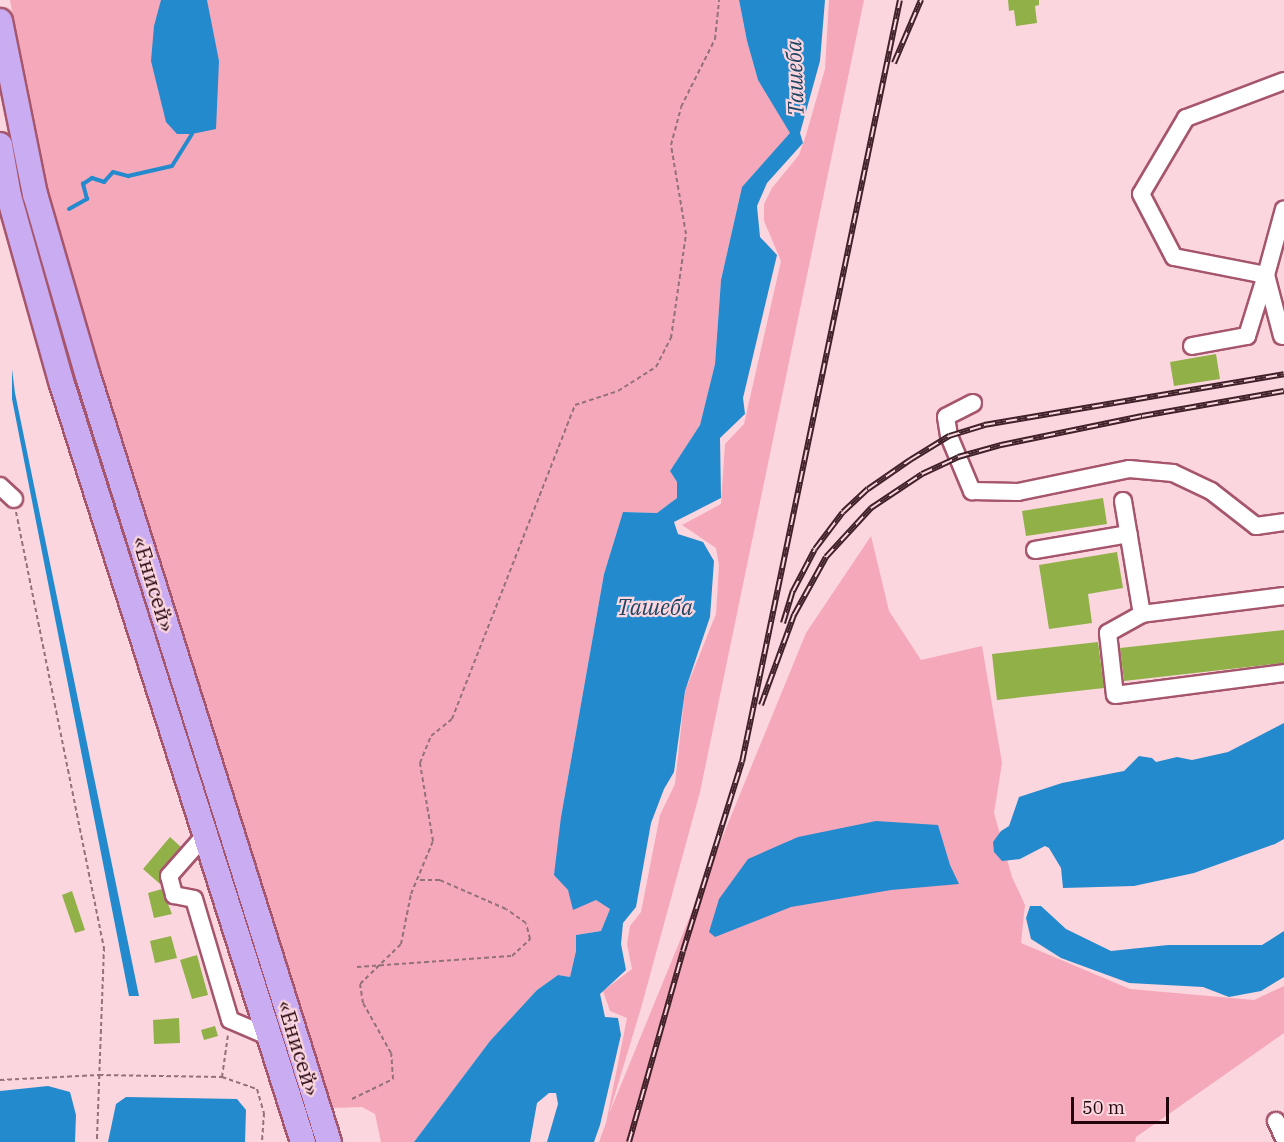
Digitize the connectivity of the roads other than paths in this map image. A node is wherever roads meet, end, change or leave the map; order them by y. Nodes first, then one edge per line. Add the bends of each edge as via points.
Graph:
1 (0, 21) edge
2 (1284, 81) edge
3 (0, 146) edge
4 (1284, 209) edge
5 (1266, 275) junction
6 (1282, 336) dead end
7 (1191, 346) dead end
8 (973, 403) dead end
9 (0, 486) edge
10 (14, 499) road end
11 (1123, 501) dead end
12 (1284, 522) edge
13 (1129, 534) junction
14 (1035, 550) dead end
15 (1284, 596) edge
16 (1142, 614) junction
17 (1284, 673) edge
18 (206, 834) junction
19 (270, 1037) junction
20 (1276, 1121) dead end
21 (1284, 1137) edge
22 (303, 1142) edge
23 (329, 1142) edge

1 - 23 highway, «Енисей» via 35,194 88,376
2 - 5 lane via 1186,118 1141,194 1174,257
3 - 18 highway, «Енисей» via 9,196 61,381
4 - 5 lane
5 - 6 lane
5 - 7 lane via 1247,336
8 - 12 lane via 946,417 949,436 972,491 1018,492 1129,469 1173,473 1211,491 1256,526
9 - 10 lane
11 - 13 lane
13 - 14 lane
13 - 16 lane
15 - 16 lane
16 - 17 lane via 1108,633 1115,695
18 - 19 highway, «Енисей»
18 - 19 lane via 170,876 174,895 194,899 230,1020
19 - 22 highway, «Енисей»
20 - 21 lane

